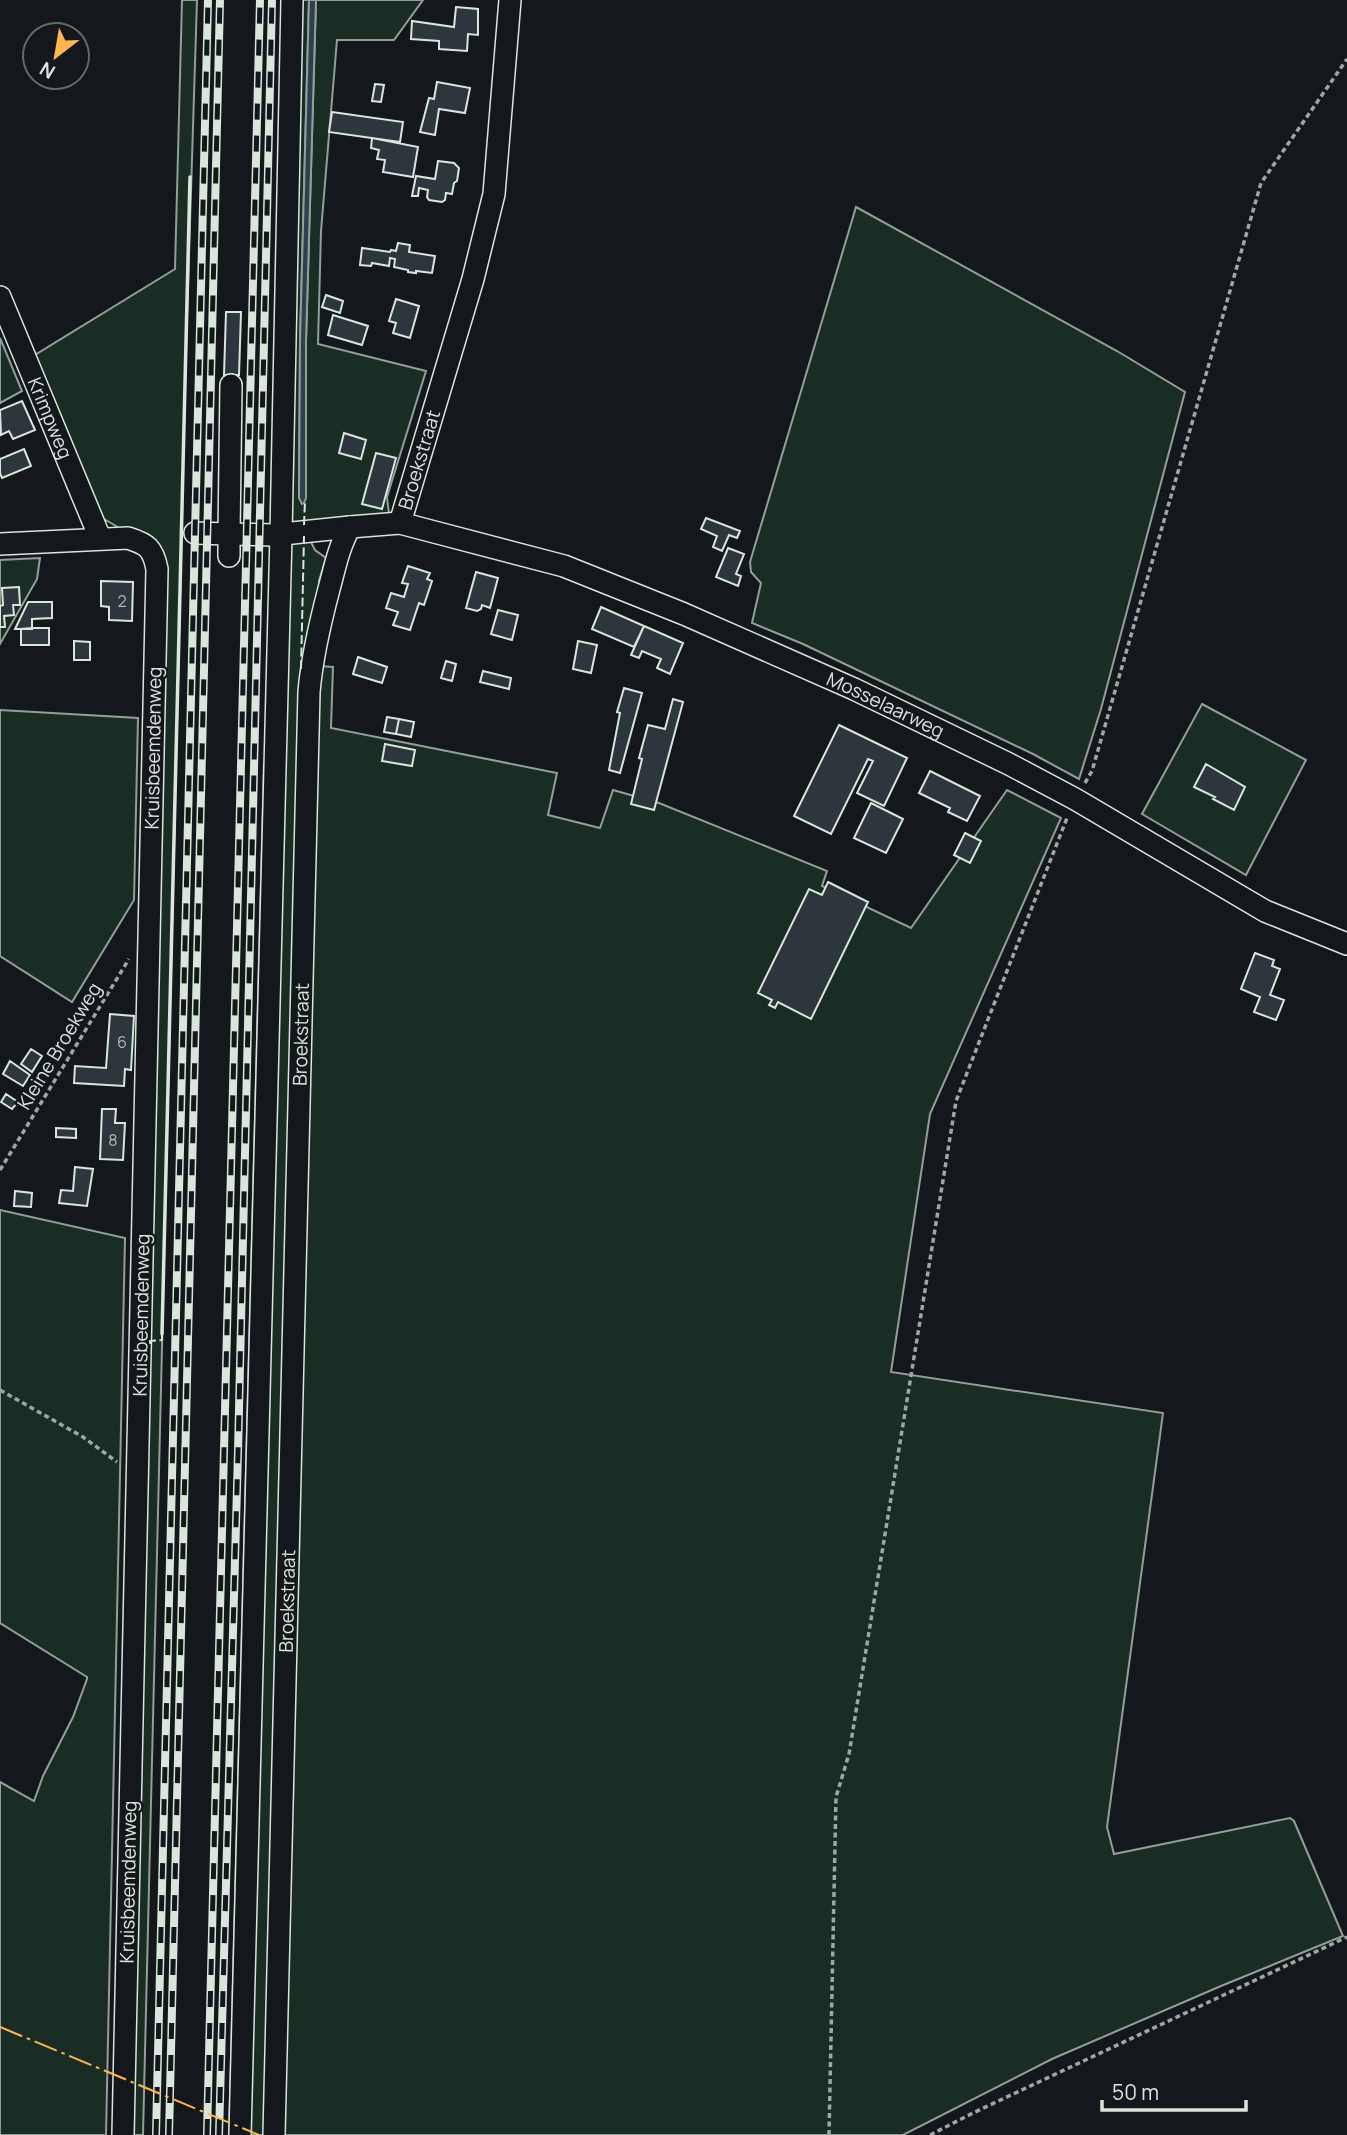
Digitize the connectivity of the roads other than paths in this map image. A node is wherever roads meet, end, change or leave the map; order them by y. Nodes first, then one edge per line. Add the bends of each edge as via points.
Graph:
1 (292, 0) edge
2 (510, 0) edge
3 (0, 297) edge
4 (231, 385) dead end
5 (400, 523) junction
6 (350, 527) junction
7 (195, 533) dead end
8 (229, 534) junction
9 (281, 534) junction
10 (100, 538) junction
11 (0, 544) edge
12 (229, 556) dead end
13 (1347, 944) edge
14 (123, 2135) edge
15 (240, 2135) edge
16 (274, 2135) edge

1 - 9 street
2 - 5 street, Broekstraat via 494,194
3 - 10 street, Krimpweg
4 - 8 street
5 - 6 street, Broekstraat
5 - 13 street, Mosselaarweg via 564,566 854,689 1075,799 1265,911
6 - 9 street
6 - 16 street, Broekstraat via 341,542 320,626 309,692
7 - 8 street
8 - 9 street
8 - 12 street
9 - 15 street
10 - 11 street
10 - 14 street, Kruisbeemdenweg via 145,543 155,556 157,569

